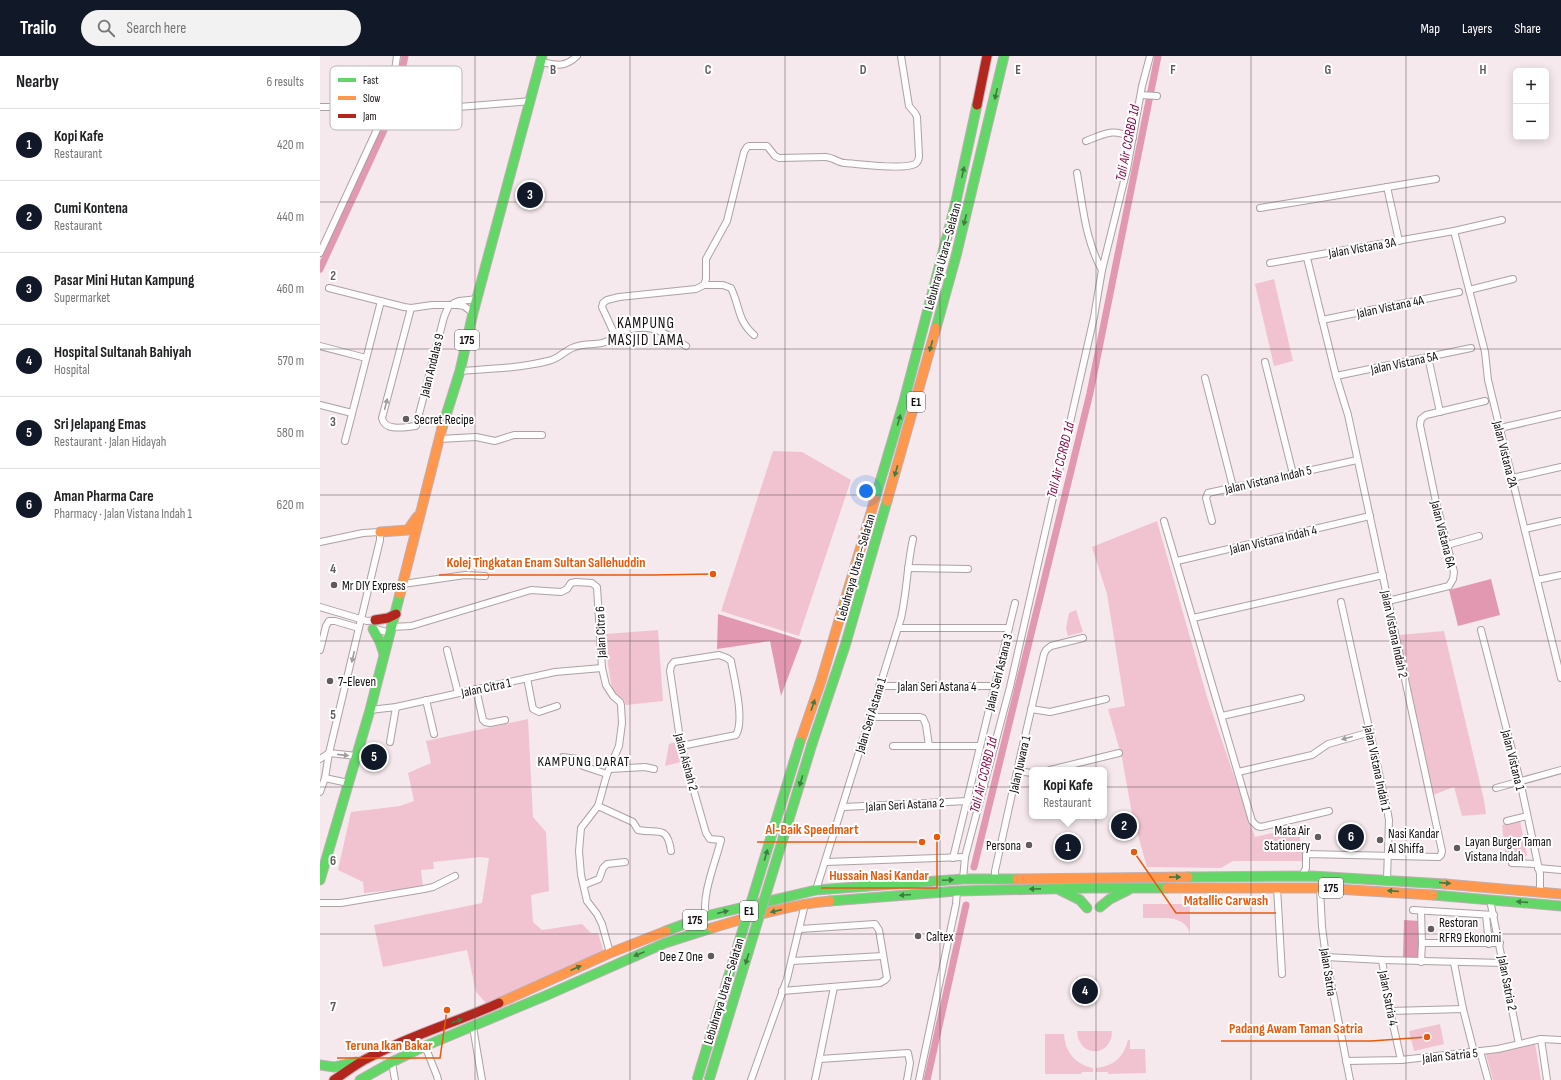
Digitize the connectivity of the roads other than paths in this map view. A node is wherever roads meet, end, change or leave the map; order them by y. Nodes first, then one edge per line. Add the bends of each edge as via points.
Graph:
1 (397, 56) edge
2 (577, 56) edge
3 (901, 56) edge
4 (987, 56) edge
5 (1004, 56) edge
6 (1150, 56) edge
7 (542, 59) edge
8 (396, 66) edge
9 (1143, 95) junction
10 (1155, 95) dead end
11 (531, 102) junction
12 (462, 107) edge
13 (376, 130) edge
14 (1133, 138) junction
15 (1086, 141) dead end
16 (1077, 173) dead end
17 (1436, 179) dead end
18 (1387, 187) junction
19 (1260, 208) dead end
20 (1502, 220) dead end
21 (1454, 231) junction
22 (1399, 241) junction
23 (320, 253) edge
24 (1307, 258) junction
25 (1270, 263) dead end
26 (1102, 270) junction
27 (1513, 279) dead end
28 (704, 285) junction
29 (328, 288) dead end
30 (1469, 290) junction
31 (1459, 292) dead end
32 (478, 299) junction
33 (381, 301) junction
34 (449, 305) junction
35 (411, 308) junction
36 (473, 313) junction
37 (1322, 320) junction
38 (614, 334) junction
39 (754, 335) dead end
40 (320, 346) edge
41 (686, 346) dead end
42 (1471, 348) dead end
43 (1428, 357) junction
44 (366, 358) junction
45 (1265, 362) dead end
46 (460, 371) junction
47 (1336, 376) junction
48 (1205, 378) dead end
49 (1485, 401) dead end
50 (320, 405) edge
51 (1440, 412) junction
52 (352, 413) junction
53 (1561, 414) edge
54 (1500, 428) junction
55 (542, 435) dead end
56 (439, 439) junction
57 (345, 441) dead end
58 (1358, 460) junction
59 (1561, 467) edge
60 (1294, 474) junction
61 (1512, 478) junction
62 (1233, 487) junction
63 (423, 509) junction
64 (1370, 516) junction
65 (1212, 521) dead end
66 (1164, 522) dead end
67 (1561, 522) edge
68 (1525, 529) junction
69 (380, 532) junction
70 (1479, 536) dead end
71 (914, 539) dead end
72 (320, 542) edge
73 (1447, 545) junction
74 (1176, 561) junction
75 (908, 568) junction
76 (968, 569) dead end
77 (1383, 575) junction
78 (1561, 575) edge
79 (485, 576) dead end
80 (1537, 580) junction
81 (403, 584) junction
82 (1388, 601) junction
83 (1341, 602) dead end
84 (1015, 603) dead end
85 (320, 607) edge
86 (332, 610) junction
87 (396, 614) junction
88 (1193, 618) junction
89 (329, 622) junction
90 (369, 622) junction
91 (359, 628) junction
92 (391, 628) junction
93 (898, 628) junction
94 (1009, 628) junction
95 (1481, 630) dead end
96 (1083, 638) dead end
97 (320, 650) edge
98 (447, 650) dead end
99 (384, 656) junction
100 (602, 668) junction
101 (527, 678) junction
102 (1561, 678) edge
103 (879, 686) junction
104 (995, 686) junction
105 (476, 689) junction
106 (458, 693) junction
107 (1301, 698) dead end
108 (1106, 699) dead end
109 (426, 700) junction
110 (557, 706) dead end
111 (396, 707) junction
112 (1031, 709) junction
113 (370, 710) junction
114 (1222, 716) junction
115 (870, 717) junction
116 (505, 720) dead end
117 (1371, 732) junction
118 (434, 734) dead end
119 (390, 742) dead end
120 (681, 746) junction
121 (893, 746) dead end
122 (930, 746) junction
123 (980, 746) junction
124 (329, 753) junction
125 (1119, 753) dead end
126 (357, 756) junction
127 (563, 757) dead end
128 (320, 760) edge
129 (1062, 767) edge
130 (654, 769) dead end
131 (1561, 770) edge
132 (608, 772) junction
133 (1017, 772) junction
134 (1029, 772) edge
135 (1238, 772) junction
136 (325, 778) junction
137 (1520, 781) junction
138 (348, 783) junction
139 (1496, 788) dead end
140 (320, 792) edge
141 (968, 801) junction
142 (598, 806) junction
143 (843, 807) junction
144 (1329, 812) dead end
145 (1527, 816) junction
146 (1507, 821) dead end
147 (671, 851) dead end
148 (1388, 855) junction
149 (965, 857) junction
150 (953, 858) junction
151 (625, 862) dead end
152 (826, 862) junction
153 (1512, 863) dead end
154 (1538, 866) junction
155 (1561, 870) edge
156 (455, 876) dead end
157 (1302, 876) junction
158 (1088, 877) junction
159 (1100, 877) junction
160 (963, 879) junction
161 (995, 879) junction
162 (1387, 879) junction
163 (320, 880) edge
164 (584, 885) junction
165 (1276, 887) junction
166 (1088, 888) junction
167 (1100, 888) junction
168 (1132, 888) junction
169 (1320, 888) junction
170 (1056, 889) junction
171 (816, 890) junction
172 (957, 891) junction
173 (1540, 892) junction
174 (1561, 894) edge
175 (1490, 900) junction
176 (320, 903) edge
177 (805, 904) junction
178 (1561, 906) edge
179 (1100, 907) dead end
180 (1087, 908) dead end
181 (1413, 910) dead end
182 (1421, 910) junction
183 (1486, 915) junction
184 (1494, 915) junction
185 (706, 916) junction
186 (800, 928) junction
187 (1422, 943) junction
188 (1489, 944) junction
189 (1500, 944) junction
190 (610, 953) junction
191 (883, 956) junction
192 (1326, 957) junction
193 (1382, 960) junction
194 (792, 961) junction
195 (1421, 962) junction
196 (1454, 963) junction
197 (1504, 963) junction
198 (1282, 974) dead end
199 (834, 987) junction
200 (782, 991) junction
201 (1462, 1009) junction
202 (1390, 1011) junction
203 (473, 1027) junction
204 (1541, 1039) junction
205 (1561, 1040) edge
206 (1520, 1044) junction
207 (425, 1046) junction
208 (1477, 1052) junction
209 (369, 1057) junction
210 (820, 1059) junction
211 (1401, 1060) junction
212 (1346, 1061) junction
213 (392, 1062) junction
214 (320, 1065) edge
215 (334, 1080) edge
216 (360, 1080) edge
217 (395, 1080) edge
218 (438, 1080) edge
219 (482, 1080) edge
220 (697, 1080) edge
221 (709, 1080) edge
222 (751, 1080) edge
223 (815, 1080) edge
224 (907, 1080) edge
225 (919, 1080) edge
226 (1350, 1080) edge
227 (1488, 1080) edge
228 (1547, 1080) edge

1 - 8 street
2 - 7 street via 565,65
3 - 28 street via 909,106 917,118 918,162 910,166 882,166 842,163 825,157 779,158 767,146 747,147 727,221 707,255
220 -> 4 main road, Lebuhraya Utara–Selatan / E1, bridge via 904,401 955,206
5 -> 221 main road, Lebuhraya Utara–Selatan / E1, bridge via 958,249 907,434 845,646 812,744
6 - 9 street
7 - 11 main road, 175
9 - 10 street
9 - 14 street
11 - 12 street
11 - 32 main road, 175
13 - 23 street
14 - 15 street via 1122,132 1114,132
14 - 26 street
16 - 26 street via 1082,212
17 - 18 street
18 - 19 street
18 - 22 street
20 - 21 street, Jalan Vistana 3A
21 - 22 street, Jalan Vistana 3A
21 - 30 street, Jalan Vistana 2A
22 - 24 street, Jalan Vistana 3A
24 - 25 street, Jalan Vistana 3A
24 - 37 street, Jalan Vistana Indah 2
26 - 149 street via 1094,317 1010,686
27 - 30 street
28 - 38 street via 696,289 607,300 602,308
28 - 39 street via 723,285 731,288 741,320
29 - 33 street
30 - 54 street, Jalan Vistana 2A via 1485,352 1488,380
31 - 37 street, Jalan Vistana 4A
32 - 34 street
32 - 36 main road, 175
33 - 35 street
33 - 44 street
34 - 35 street
34 -> 35 street, Jalan Andalas 9 via 416,426 389,427 384,424 382,418
34 - 36 street via 464,306
36 - 46 main road, 175
37 - 47 street, Jalan Vistana Indah 2
38 - 41 street via 636,328 656,329
38 - 46 street via 607,342 574,347 548,361
40 - 44 street
42 - 43 street, Jalan Vistana 5A
43 - 47 street, Jalan Vistana 5A
43 - 51 street
44 - 52 street
45 - 60 street
46 - 56 main road, 175
47 - 58 street, Jalan Vistana Indah 2
48 - 62 street
49 - 51 street
50 - 52 street
51 - 73 street, Jalan Vistana 6A via 1426,415 1421,419 1420,425
52 - 57 street
53 - 54 street
54 - 61 street, Jalan Vistana 2A
55 - 56 street via 514,435 495,441 476,437
56 - 63 main road, 175
58 - 60 street, Jalan Vistana Indah 5
58 - 64 street, Jalan Vistana Indah 2
59 - 61 street
60 - 62 street, Jalan Vistana Indah 5
61 - 68 street, Jalan Vistana 2A
62 - 65 street, Jalan Vistana Indah 5 via 1206,494
63 - 69 main road via 411,528
63 - 81 main road, 175
64 - 74 street, Jalan Vistana Indah 4
64 - 77 street, Jalan Vistana Indah 2
66 - 74 street
67 - 68 street
68 - 80 street, Jalan Vistana 2A
69 - 72 street
69 - 90 street
70 - 73 street
71 - 75 street, Jalan Seri Astana 1
73 - 82 street, Jalan Vistana 6A via 1454,572 1449,586
74 - 88 street
75 - 76 street
75 - 93 street, Jalan Seri Astana 1 via 905,599
77 - 82 street, Jalan Vistana Indah 2
77 - 88 street
78 - 80 street
79 - 81 street via 465,575
80 - 102 street, Jalan Vistana 2A
81 - 87 main road, 175
82 - 148 street, Jalan Vistana Indah 2 via 1442,854 1439,857
83 - 117 street, Jalan Vistana Indah 1
84 - 94 street, Jalan Seri Astana 3
85 - 86 street
86 - 89 street
86 - 90 street
87 - 90 main road
87 - 92 main road, 175
88 - 114 street
89 - 91 street via 335,620
89 - 97 street
90 - 91 street
90 - 92 street
90 - 92 street
90 - 99 main road
91 -> 124 street
92 - 99 main road, 175
92 - 100 street, Jalan Citra 6 via 411,626 531,590 561,592 571,583 592,583 598,590
93 - 94 street
93 - 103 street, Jalan Seri Astana 1
94 - 104 street, Jalan Seri Astana 3
95 - 137 street, Jalan Vistana 1
96 - 112 street, Jalan Juwara 1 via 1060,643 1046,650
98 - 106 street
99 - 113 main road, 175
100 - 101 street, Jalan Citra 1 via 564,670
100 - 132 street, Jalan Citra 6 via 606,685 620,702 623,712 620,739
101 - 105 street, Jalan Citra 1
101 - 110 street via 533,709 539,712
103 - 104 street, Jalan Seri Astana 4
103 - 115 street, Jalan Seri Astana 1
104 - 123 street, Jalan Seri Astana 3
105 - 106 street, Jalan Citra 1
105 - 116 street via 483,720 490,723
106 - 109 street, Jalan Citra 1
107 - 114 street
108 - 112 street via 1053,712
109 - 111 street, Jalan Citra 1
109 - 118 street
111 - 113 street, Jalan Citra 1
111 - 119 street
112 - 133 street, Jalan Juwara 1
113 - 126 main road, 175
114 - 135 street
115 - 122 street via 923,718
115 - 143 street, Jalan Seri Astana 1
117 -> 135 street via 1338,740 1324,746 1312,756
117 - 148 street, Jalan Vistana Indah 1 via 1389,820
120 - 120 street, Jalan Aishah 2 via 671,666 674,662 723,656 731,661 737,697 740,722 736,735
120 - 185 street, Jalan Aishah 2 via 706,833 710,839 721,840 706,896
121 - 122 street
122 - 123 street
123 - 141 street, Jalan Seri Astana 3
124 -> 126 street
124 - 128 street
124 - 136 street
125 - 129 street
126 - 138 main road, 175
127 - 132 street via 578,759 583,766
130 - 132 street via 645,767
131 - 137 street
132 - 142 street, Jalan Citra 6
133 - 134 street
133 - 161 street, Jalan Juwara 1
135 - 144 street via 1252,821 1257,826 1268,826
136 - 138 street
136 - 140 street
137 - 139 street
137 - 145 street, Jalan Vistana 1
138 - 163 main road, 175
141 - 143 street, Jalan Seri Astana 2
141 - 150 street, Jalan Seri Astana 3
142 - 147 street via 633,822 638,830 660,831 668,838
142 - 164 street via 580,833 580,862
143 - 152 street, Jalan Seri Astana 1
145 - 146 street
145 - 154 street, Jalan Vistana 1
148 - 157 street via 1306,854 1306,868
148 - 162 street, Jalan Vistana Indah 1
149 - 150 street
149 - 160 street
150 - 152 street
151 - 164 street via 607,864 599,879
152 - 171 street, Jalan Seri Astana 1
153 - 154 street
154 - 155 street
154 - 173 street, Jalan Vistana 1
156 - 176 street via 424,889 341,904
159 -> 157 main road, 175
157 - 162 main road, 175
158 - 159 main road, 175
158 - 161 main road, 175
158 - 166 main road
159 - 167 main road
160 - 161 main road, 175
171 -> 160 main road, 175
162 -> 173 main road, 175
164 - 190 street via 587,901 602,924
165 - 168 main road, 175
165 - 169 main road, 175
165 - 198 street
166 - 167 main road, 175
166 - 170 main road, 175
167 - 168 main road, 175
168 - 179 main road
175 -> 169 main road, 175
169 - 192 street, Jalan Satria
170 -> 172 main road, 175
170 - 180 main road via 1080,900
185 -> 171 main road, 175
172 -> 177 main road, 175
172 - 225 street
173 - 174 main road, 175
178 -> 175 main road, 175
175 - 184 street, Jalan Satria 2
177 - 186 street
177 -> 203 main road, 175 via 665,943
181 - 182 street
182 - 183 street
182 - 187 street
183 - 184 street
183 - 188 street
184 - 189 street, Jalan Satria 2
185 - 190 main road, 175
186 - 191 street via 876,924
186 - 194 street
187 - 188 street
187 - 195 street
188 - 189 street
189 - 197 street, Jalan Satria 2
209 -> 190 main road, 175 via 470,1016
191 - 194 street
191 - 199 street via 887,978 885,980 880,983
192 - 193 street
192 - 212 street, Jalan Satria
193 - 195 street
193 - 202 street, Jalan Satria 4
194 - 200 street
195 - 196 street
196 - 197 street
196 - 201 street
197 - 206 street, Jalan Satria 2
199 - 200 street
199 - 210 street
200 - 222 street
201 - 202 street
201 - 208 street
202 - 211 street, Jalan Satria 4
203 - 207 main road, 175
203 - 219 street
204 - 205 street, Jalan Satria 5
204 - 206 street, Jalan Satria 5
204 - 228 street
206 - 208 street, Jalan Satria 5
207 - 213 main road, 175
207 - 218 street
208 - 211 street, Jalan Satria 5
208 - 227 street
209 - 214 main road via 334,1068
209 - 215 main road, 175
210 - 223 street
210 - 224 street via 908,1053 910,1063
211 - 212 street, Jalan Satria 5
212 - 226 street, Jalan Satria
213 - 216 main road, 175
213 - 217 street

